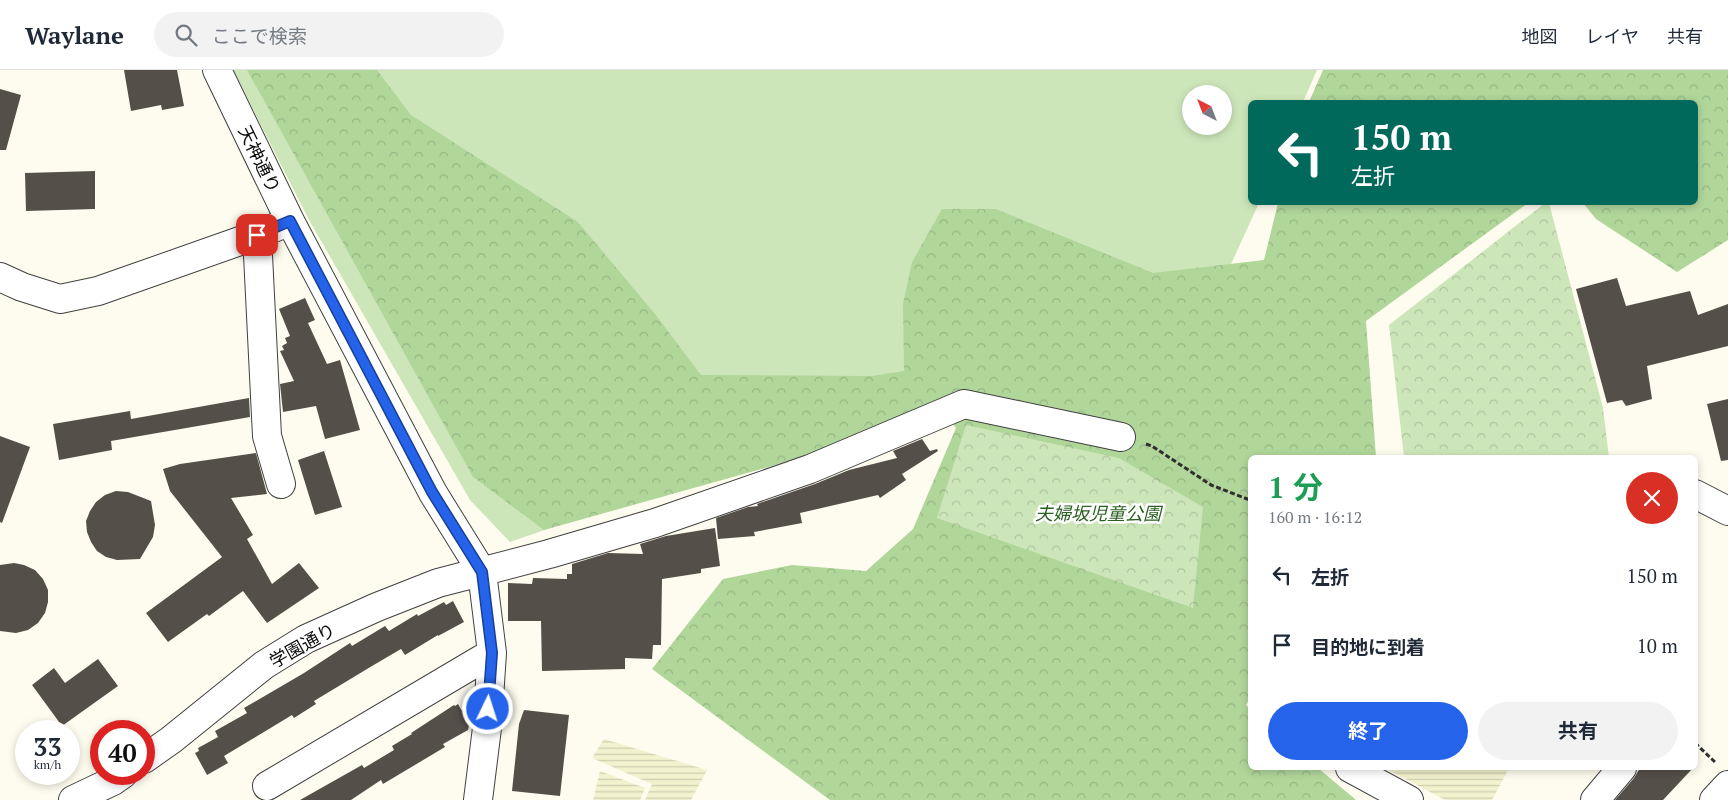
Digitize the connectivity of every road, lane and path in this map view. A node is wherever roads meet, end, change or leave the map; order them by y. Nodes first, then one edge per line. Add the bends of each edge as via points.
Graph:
1 (217, 70) edge
2 (290, 221) junction
3 (257, 235) junction
4 (0, 277) edge
5 (1121, 437) joint
6 (281, 484) dead end
7 (1698, 496) edge
8 (1248, 499) edge
9 (1728, 511) edge
10 (482, 572) junction
11 (492, 653) junction
12 (1698, 746) edge
13 (155, 751) edge
14 (1354, 770) edge
15 (1620, 770) edge
16 (1725, 776) edge
17 (105, 785) edge
18 (267, 786) dead end
19 (73, 800) edge
20 (478, 800) edge
21 (1409, 800) edge
22 (1595, 800) edge
23 (1714, 800) edge

1 - 2 street, 天神通り
2 - 3 street
2 - 10 street, 天神通り via 432,492
3 - 4 street via 98,291 60,298
3 - 6 street via 267,436
5 - 8 path via 1152,446 1211,484
5 - 10 street, 学園通り via 964,404 810,469 655,523
7 - 9 street
10 - 11 street, 天神通り
10 - 13 street, 学園通り via 438,583 306,639 264,665
11 - 18 street
11 - 20 street, 天神通り
12 - 16 path
14 - 21 street
15 - 22 street
16 - 23 street
17 - 19 street

